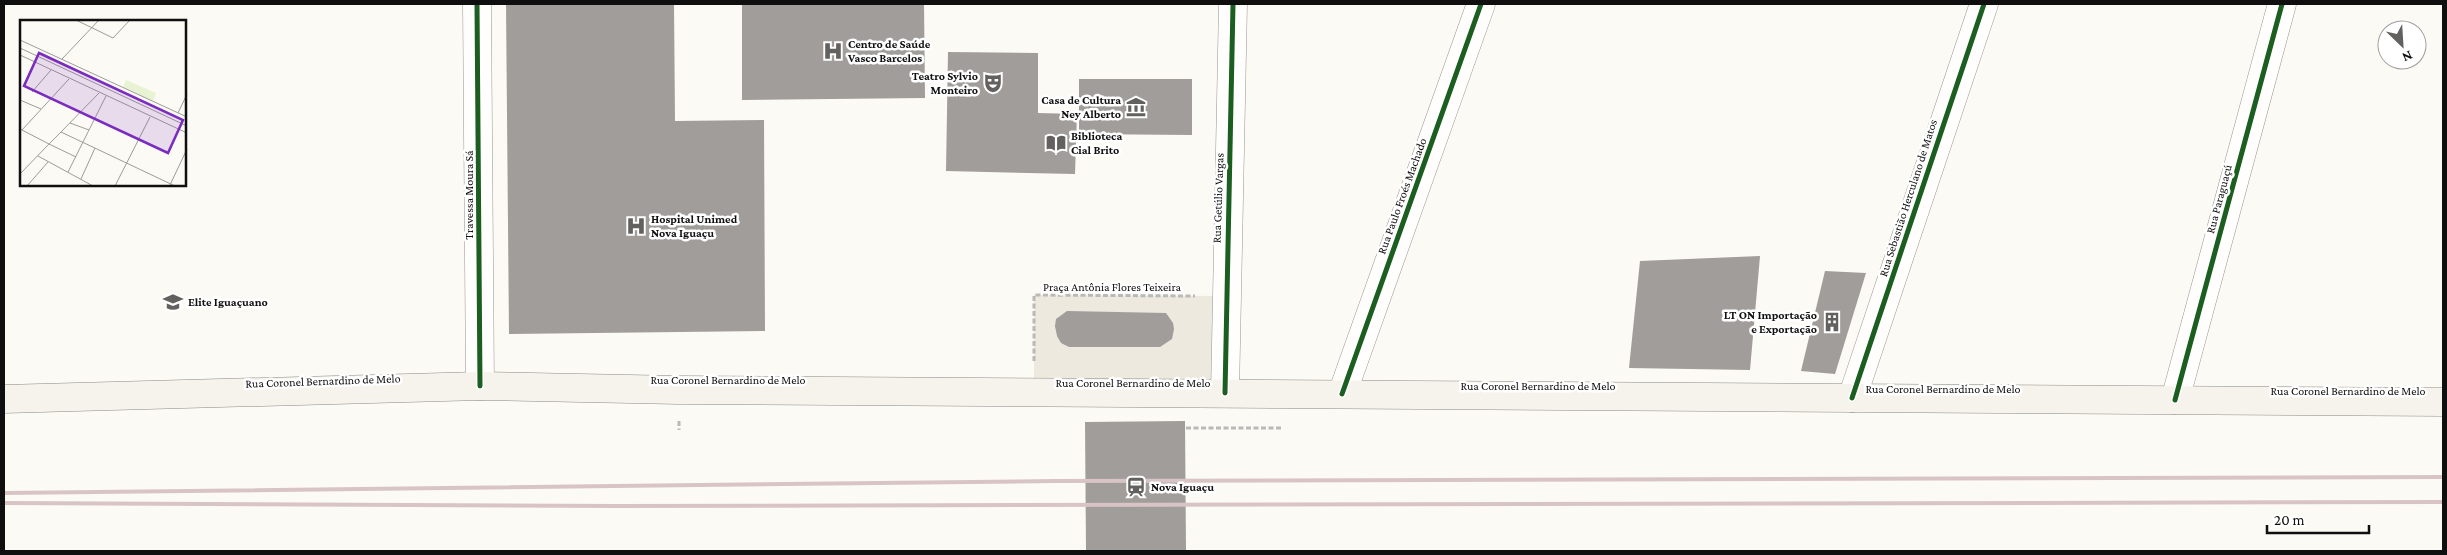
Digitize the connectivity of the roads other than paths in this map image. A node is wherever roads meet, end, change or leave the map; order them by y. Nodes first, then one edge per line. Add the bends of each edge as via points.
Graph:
1 (477, 4) edge
2 (1233, 4) edge
3 (1481, 4) edge
4 (1984, 4) edge
5 (2282, 4) edge
6 (480, 386) junction
7 (1225, 393) junction
8 (1342, 394) junction
9 (1852, 398) junction
10 (4, 399) edge
11 (2175, 400) junction
12 (2443, 402) edge

1 - 6 street, Travessa Moura Sá
2 - 7 street, Rua Getúlio Vargas
3 - 8 street, Rua Paulo Froés Machado
4 - 9 street, Rua Sebastião Herculano de Matos
5 - 11 street, Rua Paraguaçú
6 - 7 main road, Rua Coronel Bernardino de Melo
6 - 10 main road, Rua Coronel Bernardino de Melo
7 - 8 main road, Rua Coronel Bernardino de Melo
8 - 9 main road, Rua Coronel Bernardino de Melo
9 - 11 main road, Rua Coronel Bernardino de Melo
11 - 12 main road, Rua Coronel Bernardino de Melo

